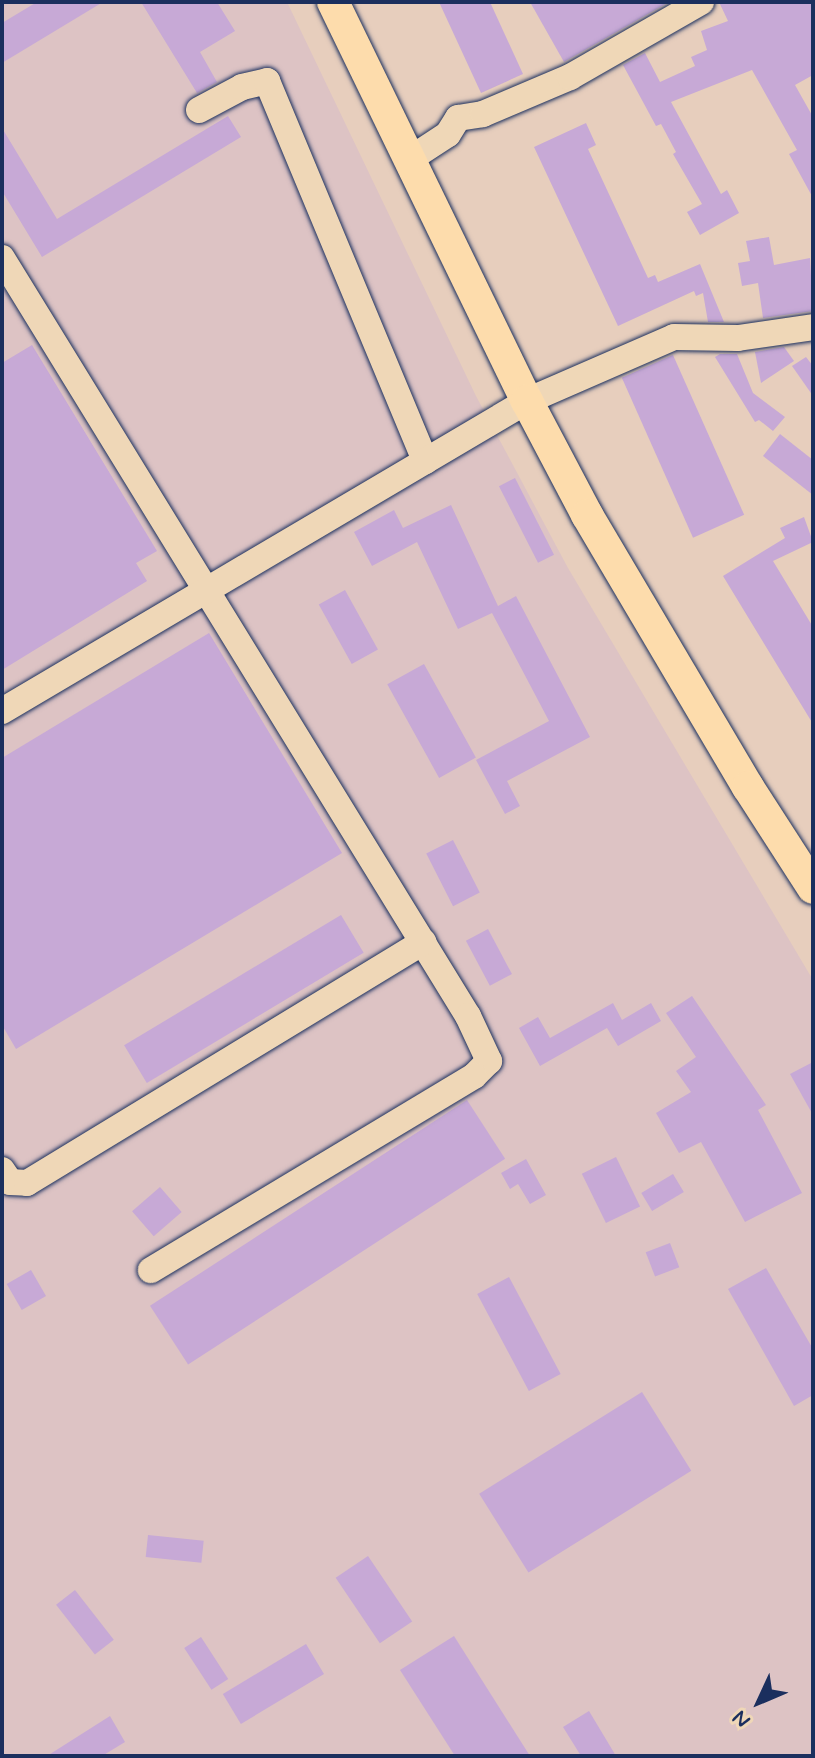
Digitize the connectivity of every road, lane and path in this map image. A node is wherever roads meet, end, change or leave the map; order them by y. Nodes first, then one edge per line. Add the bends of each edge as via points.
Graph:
1 (333, 2) edge
2 (701, 2) edge
3 (199, 110) dead end
4 (410, 159) junction
5 (2, 258) edge
6 (813, 327) edge
7 (527, 401) junction
8 (425, 461) junction
9 (205, 589) junction
10 (2, 711) edge
11 (813, 888) edge
12 (423, 942) junction
13 (2, 1170) edge
14 (151, 1270) dead end

1 - 4 main road
2 - 4 street via 570,77 483,114 458,118 448,134
3 - 8 street via 242,87 267,81
4 - 7 main road
5 - 9 street
6 - 7 street via 738,338 674,337
7 - 8 street
7 - 11 main road via 631,594
8 - 9 street
9 - 10 street
9 - 12 street
12 - 13 street via 27,1183 10,1182
12 - 14 street via 484,1048 489,1061 483,1069

